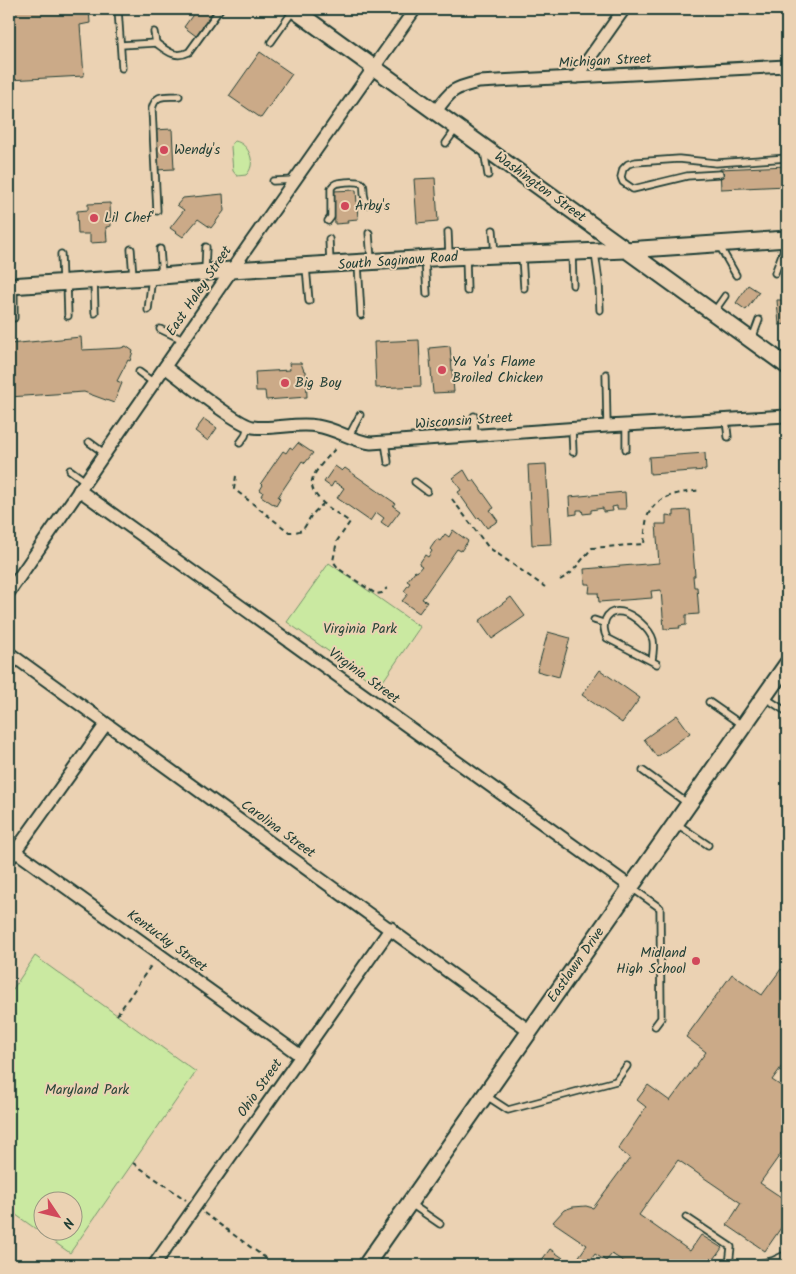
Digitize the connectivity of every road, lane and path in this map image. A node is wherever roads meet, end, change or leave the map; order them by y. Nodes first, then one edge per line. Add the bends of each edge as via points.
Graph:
1 (118, 9) edge
2 (220, 9) edge
3 (294, 9) edge
4 (624, 9) edge
5 (411, 10) edge
6 (154, 32) dead end
7 (271, 42) dead end
8 (156, 43) junction
9 (121, 45) junction
10 (787, 66) edge
11 (122, 68) dead end
12 (374, 68) junction
13 (576, 77) junction
14 (179, 96) dead end
15 (436, 111) junction
16 (457, 127) junction
17 (446, 144) dead end
18 (484, 146) junction
19 (787, 158) edge
20 (720, 174) dead end
21 (488, 175) dead end
22 (295, 180) junction
23 (273, 181) dead end
24 (368, 204) dead end
25 (157, 211) dead end
26 (328, 221) dead end
27 (493, 230) dead end
28 (448, 232) dead end
29 (370, 233) dead end
30 (329, 239) dead end
31 (787, 239) edge
32 (718, 244) junction
33 (206, 247) dead end
34 (131, 249) dead end
35 (160, 249) dead end
36 (626, 250) junction
37 (595, 251) junction
38 (572, 252) junction
39 (61, 254) dead end
40 (522, 254) junction
41 (495, 255) junction
42 (466, 256) junction
43 (449, 257) junction
44 (425, 259) junction
45 (364, 263) junction
46 (330, 265) junction
47 (306, 267) junction
48 (231, 270) junction
49 (205, 273) junction
50 (775, 273) dead end
51 (736, 275) dead end
52 (157, 277) junction
53 (133, 278) junction
54 (94, 281) junction
55 (65, 283) junction
56 (573, 285) dead end
57 (11, 286) edge
58 (524, 288) dead end
59 (467, 291) dead end
60 (427, 294) dead end
61 (725, 296) dead end
62 (309, 301) dead end
63 (148, 310) dead end
64 (600, 310) dead end
65 (714, 313) junction
66 (95, 314) dead end
67 (361, 315) dead end
68 (68, 316) dead end
69 (14, 318) dead end
70 (759, 320) dead end
71 (160, 328) dead end
72 (183, 340) junction
73 (752, 340) junction
74 (787, 366) edge
75 (165, 367) junction
76 (139, 372) dead end
77 (606, 374) dead end
78 (154, 383) junction
79 (360, 415) dead end
80 (474, 416) dead end
81 (787, 416) edge
82 (726, 420) junction
83 (626, 425) junction
84 (248, 426) junction
85 (606, 426) junction
86 (572, 429) junction
87 (349, 436) junction
88 (475, 436) junction
89 (728, 437) dead end
90 (89, 442) dead end
91 (385, 442) junction
92 (240, 443) dead end
93 (335, 449) dead end
94 (626, 449) dead end
95 (573, 452) dead end
96 (104, 453) junction
97 (388, 462) dead end
98 (70, 470) dead end
99 (236, 476) dead end
100 (415, 482) dead end
101 (82, 486) junction
102 (701, 490) dead end
103 (427, 491) dead end
104 (452, 499) dead end
105 (324, 503) junction
106 (560, 580) dead end
107 (545, 587) dead end
108 (387, 588) dead end
109 (9, 592) edge
110 (594, 620) dead end
111 (603, 623) junction
112 (9, 653) edge
113 (787, 664) edge
114 (764, 697) junction
115 (709, 702) dead end
116 (787, 712) edge
117 (106, 724) junction
118 (744, 726) junction
119 (643, 771) dead end
120 (689, 804) junction
121 (676, 823) junction
122 (708, 845) dead end
123 (12, 855) edge
124 (631, 887) junction
125 (391, 928) junction
126 (159, 954) junction
127 (117, 1015) dead end
128 (655, 1026) dead end
129 (530, 1030) junction
130 (301, 1056) junction
131 (627, 1066) dead end
132 (485, 1095) junction
133 (133, 1163) dead end
134 (410, 1203) junction
135 (195, 1207) junction
136 (686, 1217) dead end
137 (440, 1224) dead end
138 (787, 1254) edge
139 (154, 1265) edge
140 (275, 1265) edge
141 (366, 1265) edge
142 (729, 1265) edge
143 (753, 1265) edge

1 - 9 lane
2 - 8 lane via 189,52 173,55
3 - 7 lane
3 - 12 street, Washington Street
4 - 13 street
5 - 12 street, East Haley Street
6 - 8 lane
8 - 9 lane
9 - 11 lane
10 - 13 street, Michigan Street
12 - 15 street, Washington Street
12 - 22 street, East Haley Street
13 - 15 street, Michigan Street via 479,82 448,94
14 - 25 lane via 159,97 152,109
15 - 16 street, Washington Street
16 - 17 lane
16 - 18 street, Washington Street
18 - 21 lane
18 - 36 street, Washington Street
19 - 20 lane via 716,163 679,159 636,162 628,164 621,177 633,189 687,176
22 - 23 lane
22 - 48 street, East Haley Street
24 - 26 lane via 364,200 362,183 337,183 331,188 331,217
27 - 41 lane
28 - 43 lane
29 - 45 lane
30 - 46 lane
31 - 32 street, South Saginaw Road
31 - 50 lane
32 - 36 street, South Saginaw Road
32 - 51 lane
33 - 49 lane
34 - 53 lane
35 - 52 lane
36 - 37 street, South Saginaw Road
36 - 65 street, Washington Street
37 - 38 street, South Saginaw Road
37 - 64 lane
38 - 40 street, South Saginaw Road
38 - 56 lane
39 - 55 lane
40 - 41 street, South Saginaw Road
40 - 58 lane
41 - 42 street, South Saginaw Road
42 - 43 street, South Saginaw Road
42 - 59 lane
43 - 44 street, South Saginaw Road
44 - 45 street, South Saginaw Road
44 - 60 lane
45 - 46 street, South Saginaw Road
45 - 67 lane
46 - 47 street, South Saginaw Road
47 - 48 street, South Saginaw Road
47 - 62 lane
48 - 49 street, South Saginaw Road
48 - 72 street, East Haley Street
49 - 52 street, South Saginaw Road
52 - 53 street, South Saginaw Road
52 - 63 lane
53 - 54 street, South Saginaw Road
54 - 55 street, South Saginaw Road
54 - 66 lane
55 - 57 street, South Saginaw Road
55 - 68 lane
57 - 69 lane
61 - 65 lane
65 - 73 street, Washington Street
70 - 73 lane
71 - 72 lane
72 - 75 street, East Haley Street
73 - 74 street, Washington Street
75 - 78 street, East Haley Street
75 - 84 street
76 - 78 lane
77 - 85 lane
78 - 96 street, East Haley Street
79 - 87 lane
80 - 88 lane
81 - 82 street, Wisconsin Street
82 - 83 street, Wisconsin Street
82 - 89 lane
83 - 85 street, Wisconsin Street
83 - 94 lane
84 - 87 street, Wisconsin Street via 315,425
84 - 92 lane
85 - 86 street, Wisconsin Street
86 - 88 street, Wisconsin Street
86 - 95 lane
87 - 91 street, Wisconsin Street via 360,442
88 - 91 street, Wisconsin Street
90 - 96 lane
91 - 97 lane
93 - 105 path via 313,478 312,490
96 - 101 street, East Haley Street
98 - 101 lane
99 - 105 path via 234,489 289,532 300,532
100 - 103 lane
101 - 109 street, East Haley Street
101 - 124 street, Virginia Street
102 - 106 path via 675,494 660,501 648,516 644,544 592,548 571,573
104 - 107 path via 488,547
105 - 108 path via 350,522 337,541 333,561 376,594
110 - 111 lane
111 - 111 lane via 607,638 654,662 653,640 630,615 612,613
112 - 117 street, Carolina Street
113 - 114 street, Eastlawn Drive
114 - 116 lane
114 - 118 street, Eastlawn Drive
115 - 118 lane
117 - 123 street
117 - 125 street, Carolina Street
118 - 120 street, Eastlawn Drive
119 - 120 lane
120 - 121 street, Eastlawn Drive
121 - 122 lane
121 - 124 street, Eastlawn Drive
123 - 126 street, Kentucky Street
124 - 128 lane via 660,908 661,1018
124 - 129 street, Eastlawn Drive
125 - 129 street, Carolina Street
125 - 130 street, Ohio Street
126 - 127 path
126 - 130 street, Kentucky Street
129 - 132 street, Eastlawn Drive
130 - 135 street, Ohio Street
131 - 132 lane via 616,1081 508,1110
132 - 134 street, Eastlawn Drive
133 - 135 path
134 - 137 lane
134 - 141 street, Eastlawn Drive
135 - 139 street, Ohio Street
135 - 140 path
136 - 142 lane via 731,1247
138 - 143 lane

